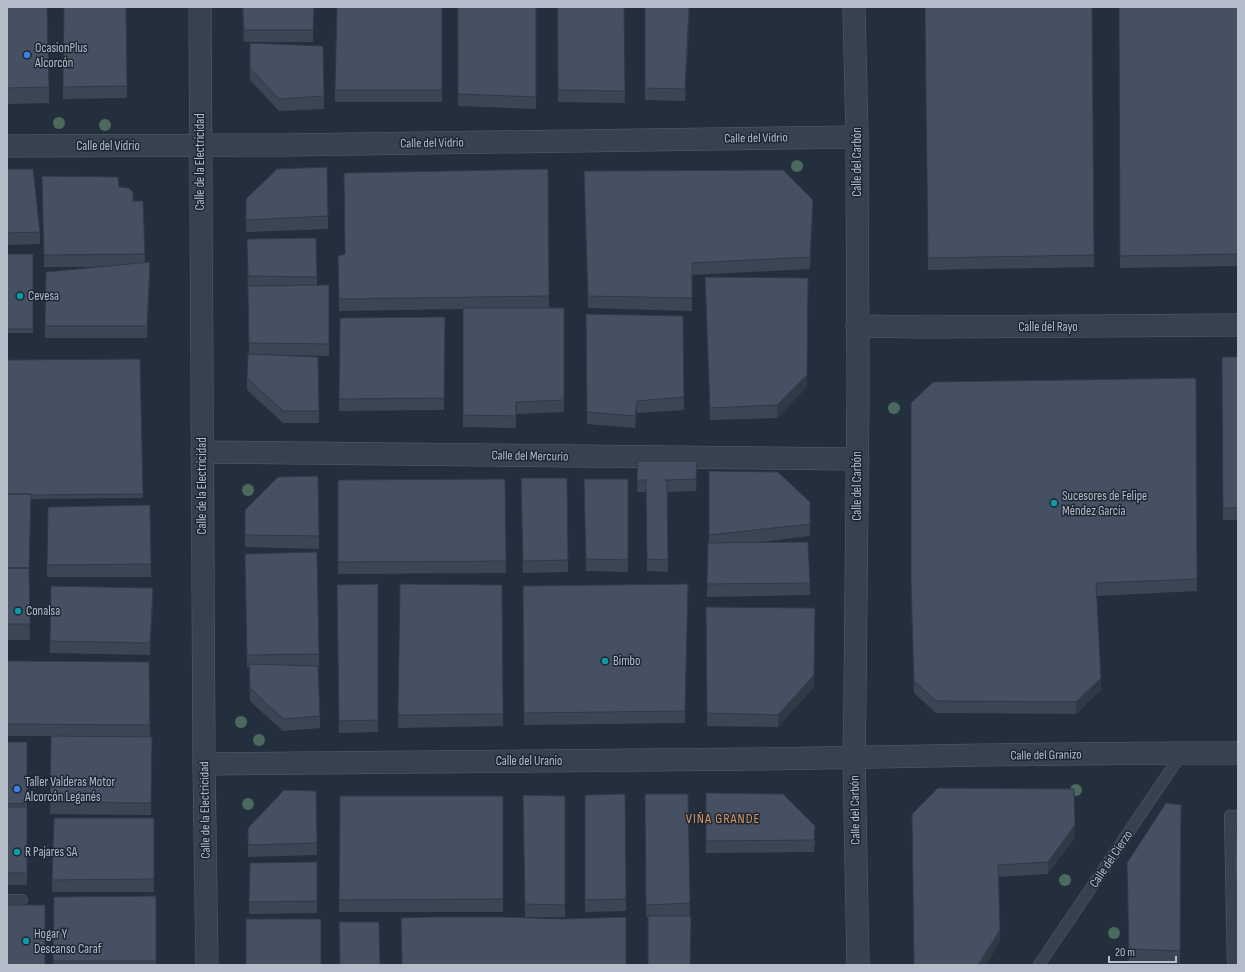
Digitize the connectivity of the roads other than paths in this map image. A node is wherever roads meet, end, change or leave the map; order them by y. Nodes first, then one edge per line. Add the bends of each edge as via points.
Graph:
1 (200, 7) edge
2 (854, 7) edge
3 (857, 137) junction
4 (7, 146) edge
5 (200, 146) junction
6 (1238, 325) edge
7 (858, 326) junction
8 (202, 452) junction
9 (858, 459) junction
10 (1182, 752) junction
11 (1238, 753) edge
12 (854, 757) junction
13 (204, 764) junction
14 (1238, 816) edge
15 (7, 900) edge
16 (22, 900) dead end
17 (207, 965) edge
18 (858, 965) edge
19 (1040, 965) edge
20 (1233, 965) edge

1 - 5 street, Calle de la Electricidad
2 - 3 street, Calle del Carbón
3 - 5 street, Calle del Vidrio
3 - 7 street, Calle del Carbón
4 - 5 street, Calle del Vidrio
5 - 8 street, Calle de la Electricidad
6 - 7 street, Calle del Rayo
7 - 9 street, Calle del Carbón
8 - 9 street, Calle del Mercurio
8 - 13 street, Calle de la Electricidad
9 - 12 street, Calle del Carbón
10 - 11 street, Calle del Granizo
10 - 12 street, Calle del Granizo
10 - 19 lane, Calle del Cierzo
12 - 13 street, Calle del Uranio
12 - 18 street, Calle del Carbón
13 - 17 street, Calle de la Electricidad
14 - 20 lane via 1230,816
15 - 16 lane

